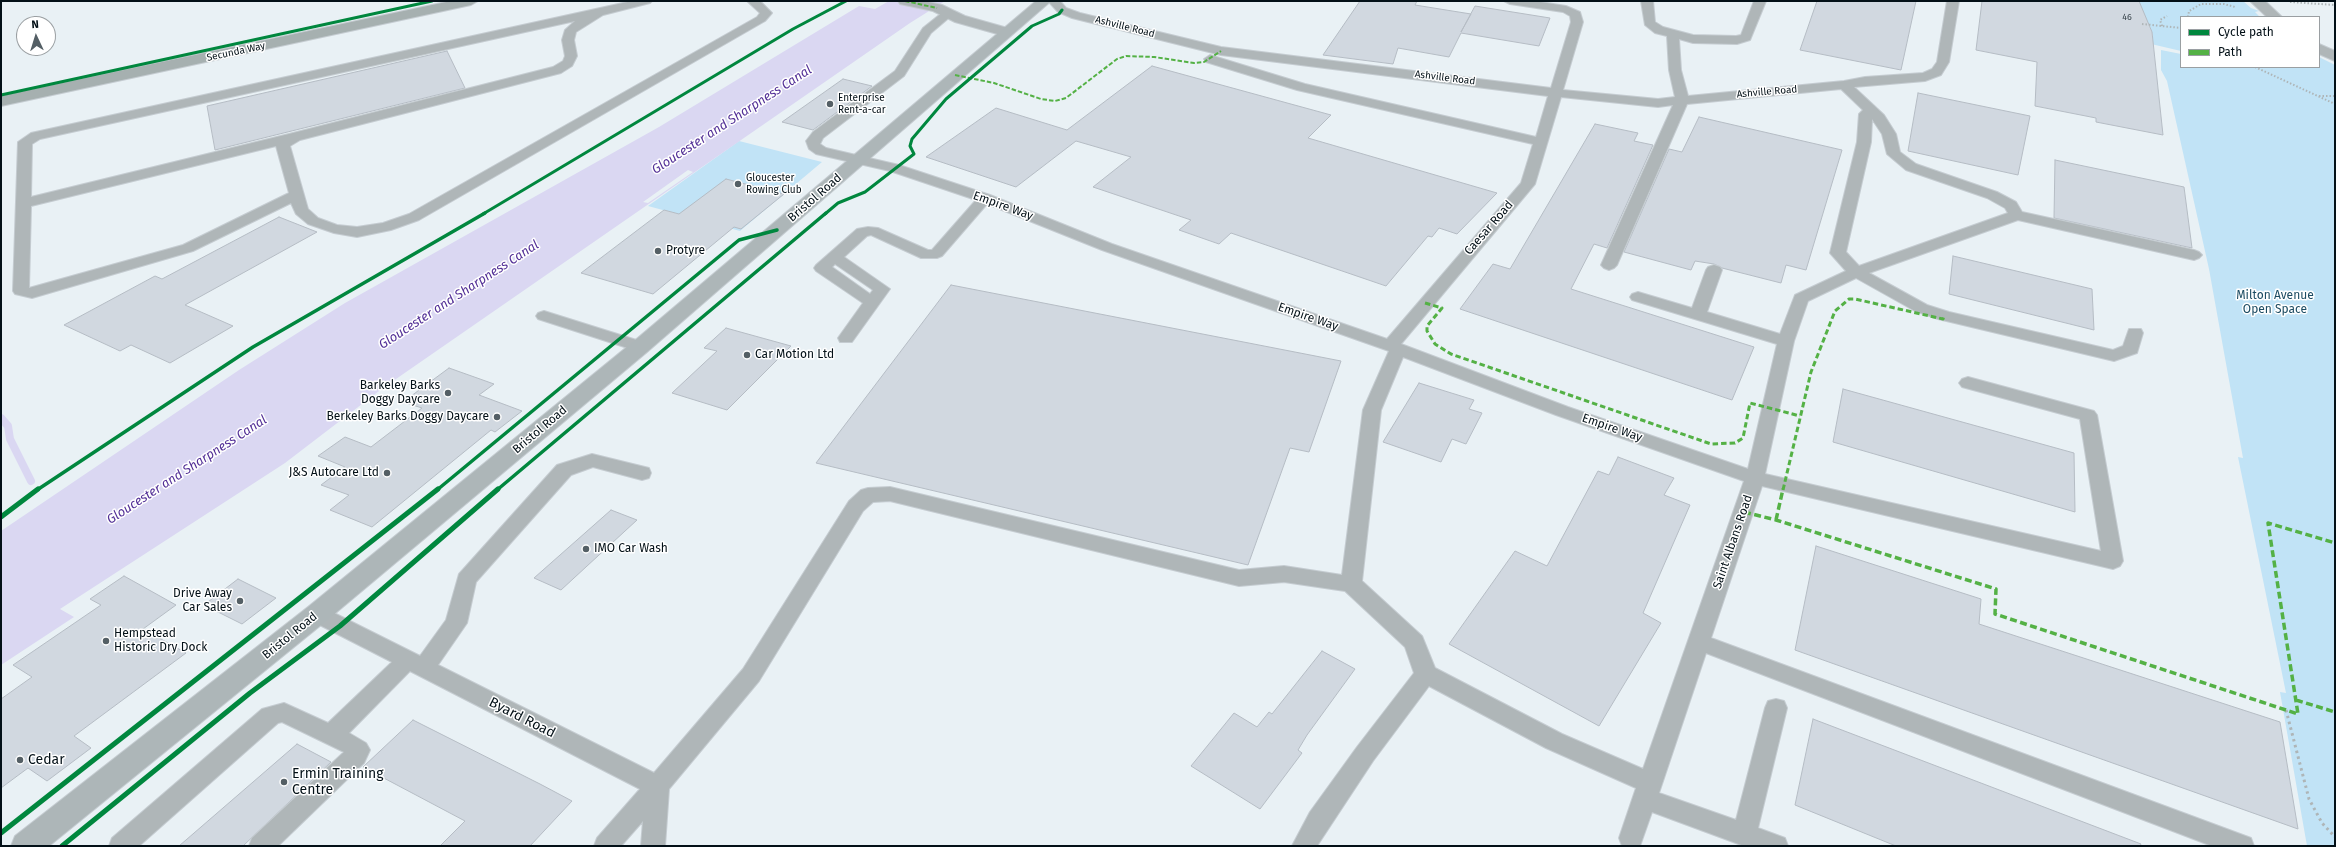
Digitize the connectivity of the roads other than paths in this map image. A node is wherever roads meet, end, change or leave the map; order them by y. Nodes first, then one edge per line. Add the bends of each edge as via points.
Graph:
1 (471, 1) edge
2 (646, 1) edge
3 (753, 1) edge
4 (905, 1) edge
5 (1044, 1) edge
6 (1054, 1) edge
7 (1510, 1) edge
8 (1647, 1) edge
9 (1760, 1) edge
10 (1953, 1) edge
11 (2257, 1) edge
12 (939, 10) junction
13 (599, 13) junction
14 (2274, 16) edge
15 (1006, 32) junction
16 (1673, 35) junction
17 (2320, 48) edge
18 (2335, 56) edge
19 (1210, 59) dead end
20 (1844, 86) junction
21 (1556, 92) junction
22 (1682, 100) junction
23 (1, 101) edge
24 (1876, 114) junction
25 (295, 137) junction
26 (1540, 142) junction
27 (860, 159) junction
28 (296, 195) junction
29 (985, 198) junction
30 (23, 203) junction
31 (2017, 215) junction
32 (2194, 255) dead end
33 (1609, 265) dead end
34 (1714, 270) dead end
35 (1856, 272) junction
36 (1638, 297) dead end
37 (1698, 315) junction
38 (544, 316) dead end
39 (2135, 333) dead end
40 (846, 338) dead end
41 (1786, 342) junction
42 (640, 346) junction
43 (1394, 347) junction
44 (1968, 383) dead end
45 (642, 473) dead end
46 (1755, 478) junction
47 (1351, 584) junction
48 (317, 614) junction
49 (1699, 642) junction
50 (416, 664) junction
51 (1426, 674) junction
52 (1776, 708) dead end
53 (331, 735) junction
54 (656, 786) junction
55 (1647, 791) junction
56 (1744, 835) junction
57 (1631, 838) dead end
58 (26, 846) edge
59 (121, 846) edge
60 (261, 846) edge
61 (606, 846) edge
62 (653, 846) edge
63 (1304, 846) edge
64 (1776, 846) edge
65 (2242, 846) edge

1 - 23 main road, Secunda Way
2 - 13 lane
3 - 28 lane via 766,13 761,19 414,217 386,227 357,232 334,229 313,221 301,211
4 - 12 street
5 - 15 street, Bristol Road
6 - 21 lane, Ashville Road via 1062,10 1076,16 1220,50
7 - 21 lane, Caesar Road via 1552,6 1576,14 1577,22
8 - 16 lane via 1649,23
9 - 16 lane via 1746,36 1737,40
10 - 20 lane, Ashville Road via 1943,62 1937,72 1924,77 1865,80
11 - 14 street
12 - 15 street
12 - 27 lane, Empire Way via 900,74 814,141 814,146 821,151
13 - 25 lane via 571,30 568,40 571,56 568,63 557,70
13 - 30 lane via 36,136 25,142
15 - 27 street, Bristol Road
16 - 22 lane
17 - 18 street
19 - 26 lane via 1302,87
20 - 22 lane, Ashville Road
20 - 24 lane
21 - 22 lane, Ashville Road via 1658,103
21 - 26 lane, Caesar Road
22 - 33 lane
24 - 31 lane via 1889,134 1894,154 1911,167 1992,195 2011,205
24 - 35 lane via 1866,114 1864,142 1838,253
25 - 28 lane via 283,145
25 - 30 lane
26 - 43 lane, Caesar Road via 1528,184
27 - 29 lane, Empire Way
27 - 42 street, Bristol Road
28 - 30 lane via 188,248 32,293 21,291
29 - 40 lane via 937,253 926,255 868,230 862,232 822,268 872,302
29 - 43 lane, Empire Way via 1107,246
31 - 32 lane
31 - 35 lane, Saint Albans Road
34 - 37 lane
35 - 39 lane via 1921,308 1944,316 2114,356 2131,349
35 - 41 lane, Saint Albans Road via 1801,298
36 - 37 lane
37 - 41 lane
38 - 42 lane
41 - 46 lane, Saint Albans Road
42 - 48 street, Bristol Road
43 - 46 lane, Empire Way via 1562,411
43 - 47 lane, Caesar Road via 1372,410
44 - 46 lane, Empire Way via 2088,415 2113,561
45 - 50 lane via 592,460 564,470 466,579 456,623
46 - 49 lane, Saint Albans Road
47 - 51 lane via 1414,642
47 - 54 lane via 1284,574 1239,578 890,494 868,495 856,506 751,675
48 - 50 lane, Byard Road
48 - 58 street, Bristol Road
49 - 55 lane, Saint Albans Road
49 - 65 lane
50 - 53 lane
50 - 54 lane, Byard Road
51 - 55 lane
51 - 63 lane via 1365,754
52 - 56 lane
53 - 59 lane via 284,712 276,713
53 - 60 lane via 354,746 358,750 356,756
54 - 61 lane
54 - 62 lane
55 - 56 lane
55 - 57 lane, Saint Albans Road
56 - 64 lane

